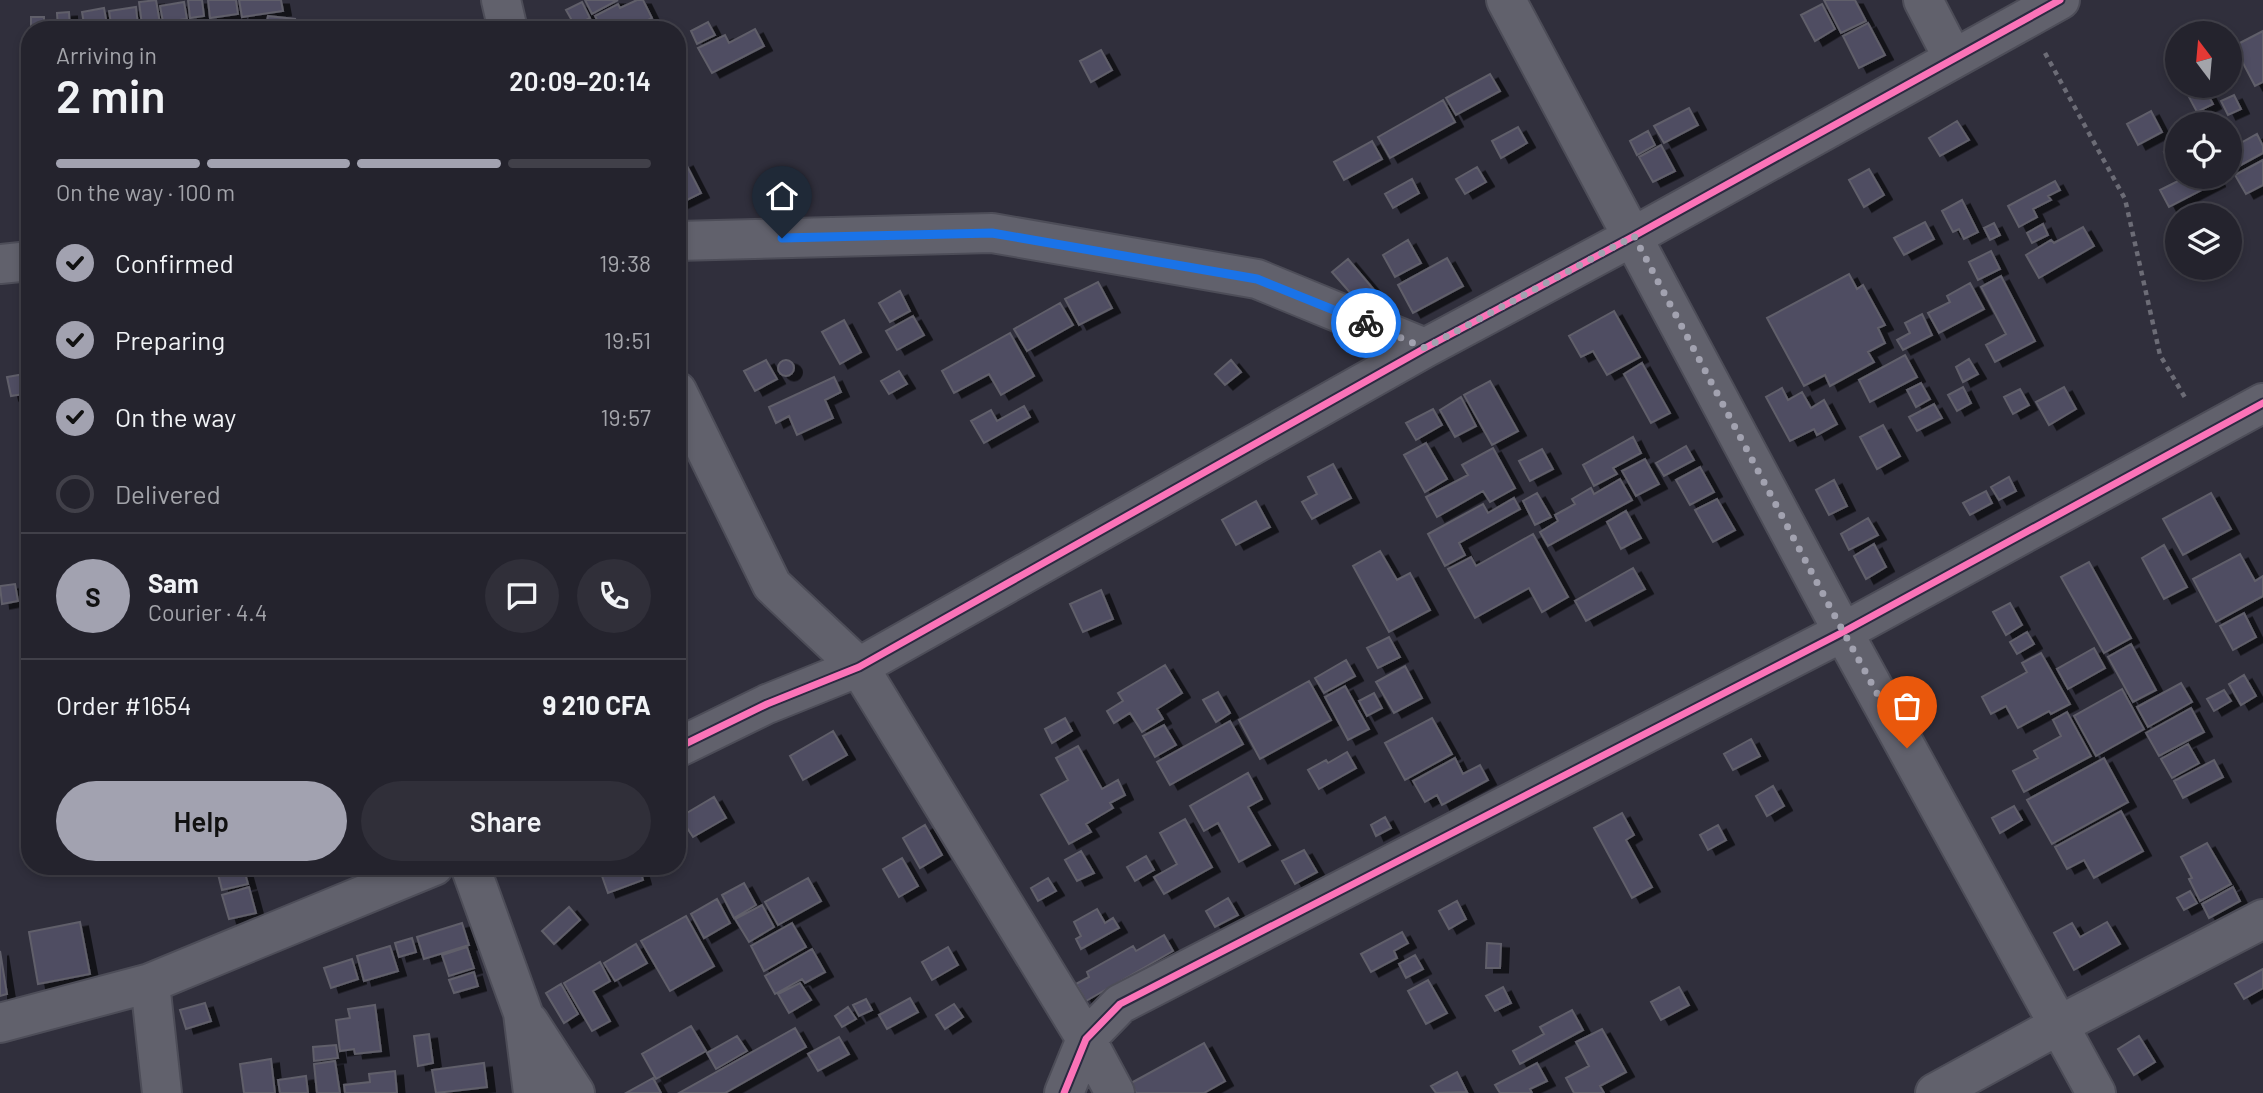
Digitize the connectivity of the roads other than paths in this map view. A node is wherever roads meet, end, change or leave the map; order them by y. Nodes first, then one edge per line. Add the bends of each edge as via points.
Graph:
1 (502, 0) edge
2 (1506, 0) edge
3 (1923, 0) edge
4 (2060, 0) edge
5 (506, 21) edge
6 (1953, 58) junction
7 (1634, 236) junction
8 (686, 241) edge
9 (21, 262) edge
10 (0, 264) edge
11 (1425, 348) junction
12 (2263, 402) edge
13 (686, 409) edge
14 (1843, 632) junction
15 (859, 667) junction
16 (686, 744) edge
17 (412, 875) edge
18 (473, 875) edge
19 (2263, 919) edge
20 (150, 983) junction
21 (523, 1013) junction
22 (0, 1023) edge
23 (2059, 1025) junction
24 (1086, 1039) junction
25 (162, 1093) edge
26 (533, 1093) edge
27 (575, 1093) edge
28 (1064, 1093) edge
29 (1115, 1093) edge
30 (1935, 1093) edge
31 (2096, 1093) edge

1 - 5 street
2 - 7 street
3 - 6 street
4 - 6 street
6 - 7 street
7 - 11 street
7 - 14 street
8 - 11 street via 992,233 1257,279
9 - 10 street
11 - 15 street
12 - 14 street
13 - 15 street via 772,585
14 - 23 street
14 - 24 street via 1120,1003
15 - 16 street
15 - 24 street
17 - 20 street
18 - 21 street
19 - 23 street
20 - 22 street
20 - 25 street
21 - 26 street
21 - 27 street
23 - 30 street
23 - 31 street
24 - 28 street
24 - 29 street

